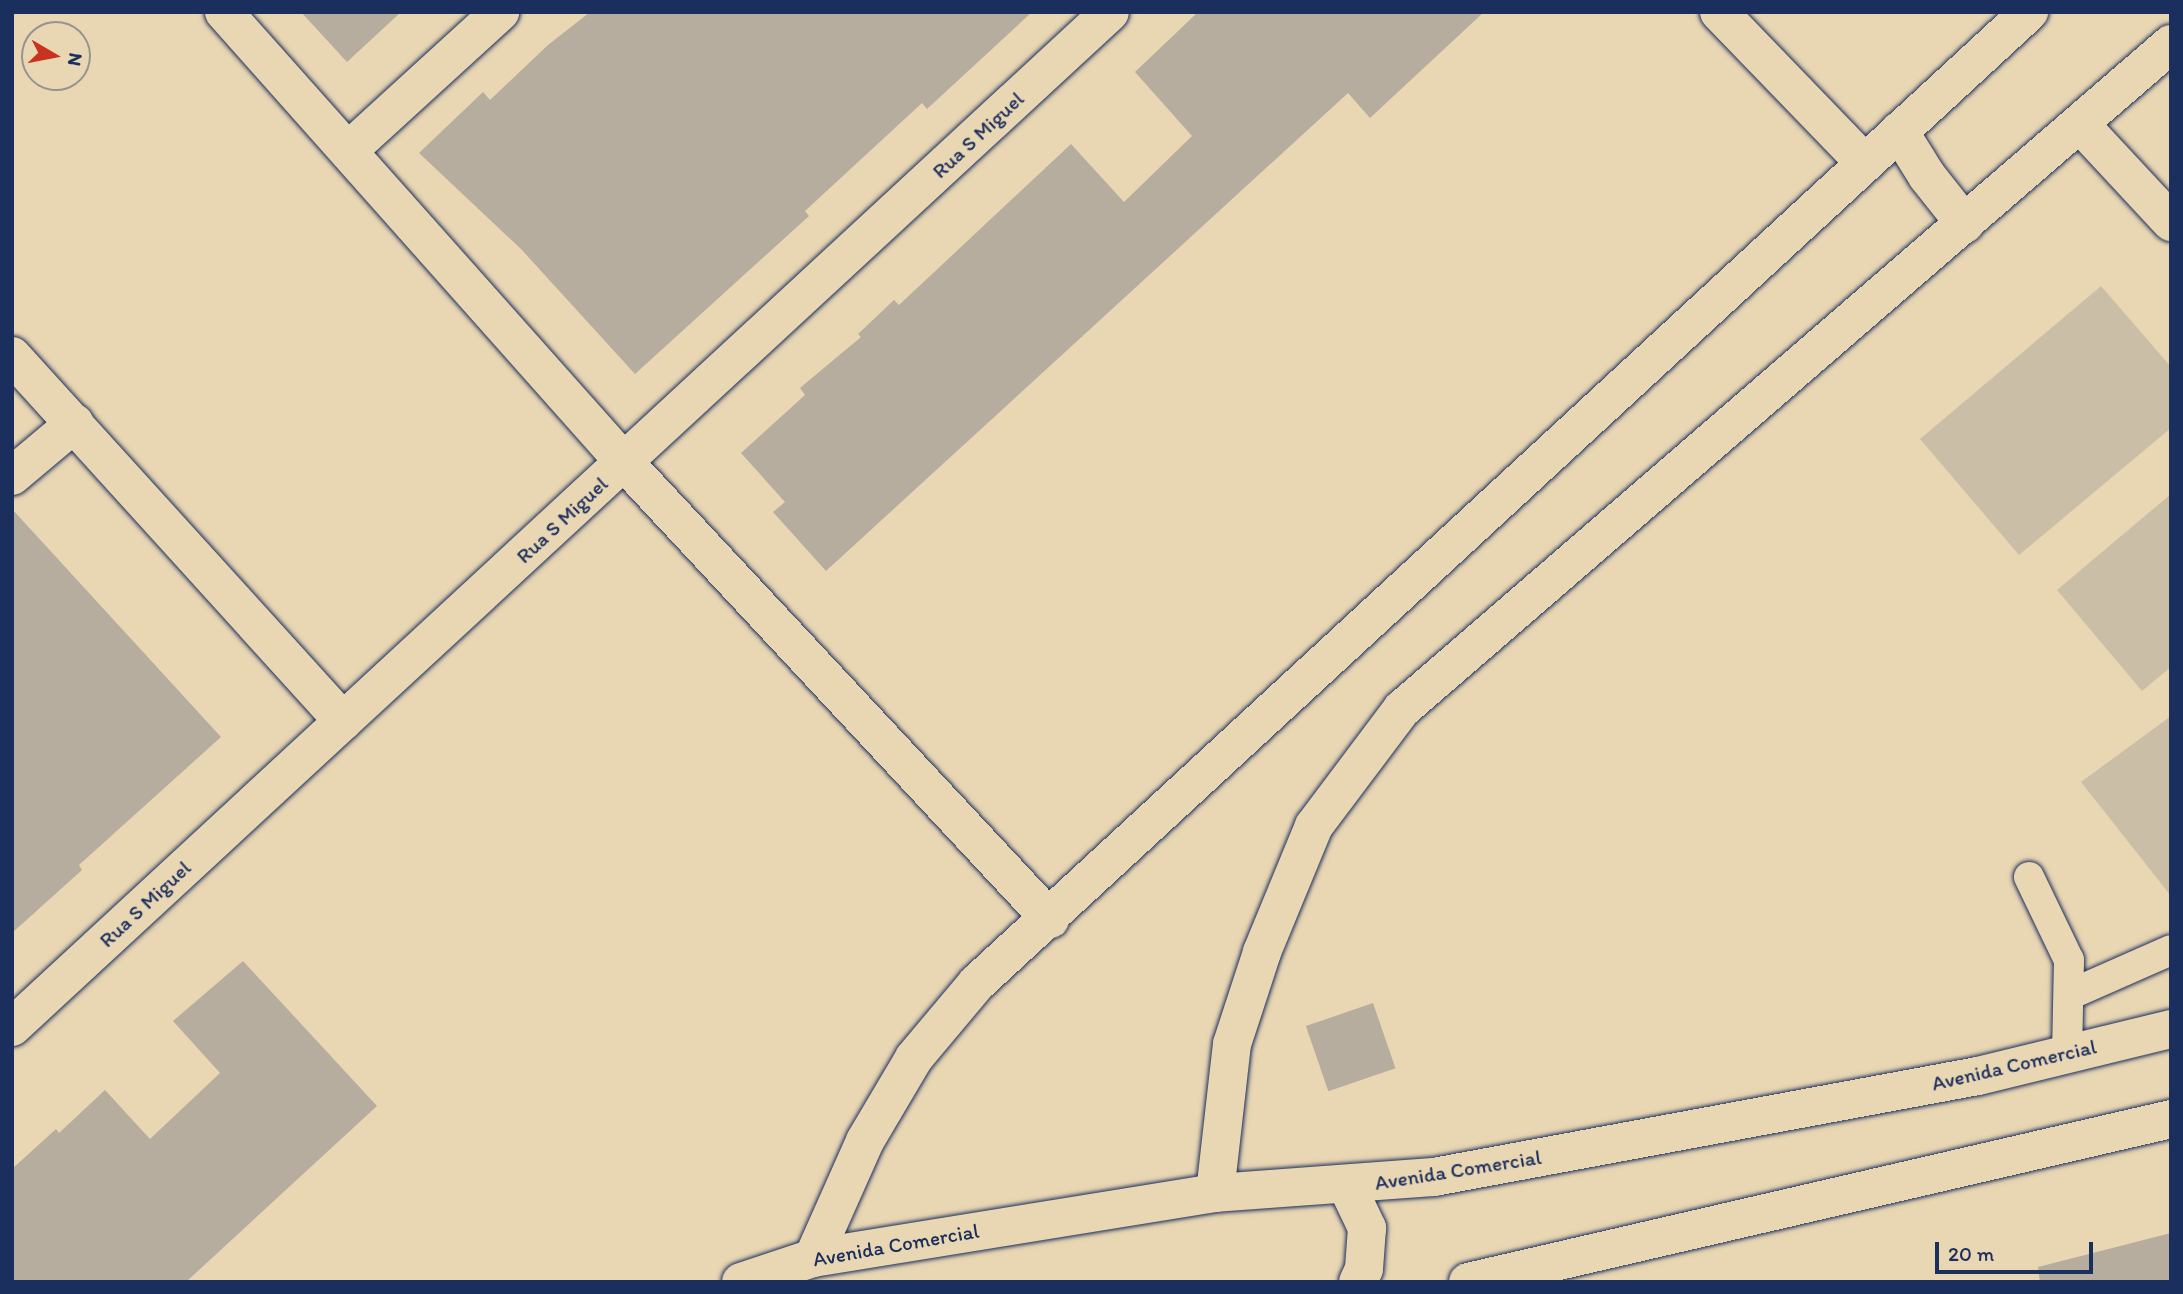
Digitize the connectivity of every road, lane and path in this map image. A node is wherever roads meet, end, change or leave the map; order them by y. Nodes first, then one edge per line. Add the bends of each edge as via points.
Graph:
1 (223, 12) edge
2 (500, 12) edge
3 (1110, 12) edge
4 (1719, 12) edge
5 (2029, 12) edge
6 (2171, 44) edge
7 (2080, 124) junction
8 (1899, 131) junction
9 (349, 150) junction
10 (1864, 162) junction
11 (2168, 215) edge
12 (1965, 224) junction
13 (12, 356) edge
14 (75, 423) junction
15 (624, 462) junction
16 (12, 476) edge
17 (343, 721) junction
18 (2029, 877) dead end
19 (1050, 919) junction
20 (2171, 950) edge
21 (2068, 995) junction
22 (12, 1027) edge
23 (2171, 1029) edge
24 (2067, 1052) junction
25 (2171, 1119) edge
26 (1347, 1186) junction
27 (1215, 1193) junction
28 (813, 1258) junction
29 (741, 1282) edge
30 (1359, 1282) edge
31 (1468, 1282) edge

1 - 9 street
2 - 9 street
3 - 15 street, Rua S Miguel
4 - 10 street
5 - 8 street
6 - 7 street
7 - 11 street
7 - 12 street
8 - 10 street
8 - 12 street
9 - 15 street
10 - 19 street
12 - 27 street via 1402,709 1314,826 1262,952 1232,1044
13 - 14 street
14 - 16 street
14 - 17 street
15 - 17 street, Rua S Miguel
15 - 19 street
17 - 22 street, Rua S Miguel
18 - 21 lane via 2069,960
19 - 28 street via 977,983 914,1058 865,1141
20 - 21 lane
21 - 24 lane
23 - 24 street, Avenida Comercial
24 - 26 street, Avenida Comercial via 1978,1076 1696,1129 1434,1177
25 - 31 street
26 - 27 street, Avenida Comercial
26 - 30 street via 1367,1228
27 - 28 street, Avenida Comercial
28 - 29 street, Avenida Comercial

